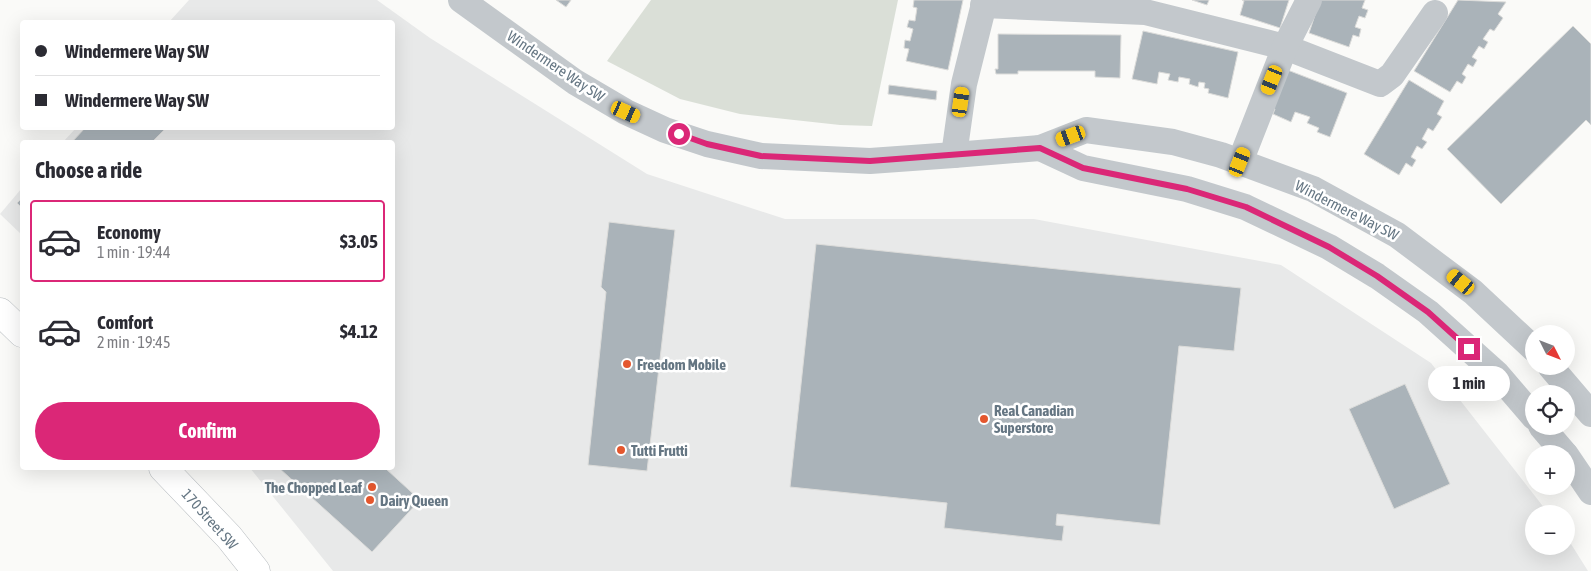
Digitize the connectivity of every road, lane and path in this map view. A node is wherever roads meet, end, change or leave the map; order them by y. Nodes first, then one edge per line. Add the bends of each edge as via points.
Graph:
1 (461, 0) edge
2 (1309, 0) edge
3 (984, 3) edge
4 (1435, 13) dead end
5 (1286, 47) junction
6 (1040, 148) junction
7 (954, 155) junction
8 (1240, 162) junction
9 (0, 312) edge
10 (20, 331) edge
11 (1525, 341) edge
12 (1558, 375) edge
13 (1525, 407) edge
14 (1591, 414) edge
15 (1549, 435) edge
16 (1557, 445) edge
17 (1575, 468) edge
18 (165, 470) edge
19 (1591, 492) edge
20 (256, 571) edge

1 - 7 street, Windermere Way SW via 575,82 614,105 665,130 707,144 761,156 870,161
2 - 5 street
3 - 5 street via 1145,12
3 - 7 street via 964,84
4 - 5 street via 1392,75 1380,84
5 - 8 street
6 - 7 street, Windermere Way SW
6 - 8 street, Windermere Way SW via 1086,130 1173,142
6 - 13 street, Windermere Way SW via 1083,168 1187,189 1246,207 1329,247 1428,312 1496,374
8 - 11 street, Windermere Way SW via 1313,189 1397,235 1473,292
9 - 10 main road
12 - 14 street
15 - 16 street
17 - 19 street
18 - 20 main road, 170 Street SW via 229,537

